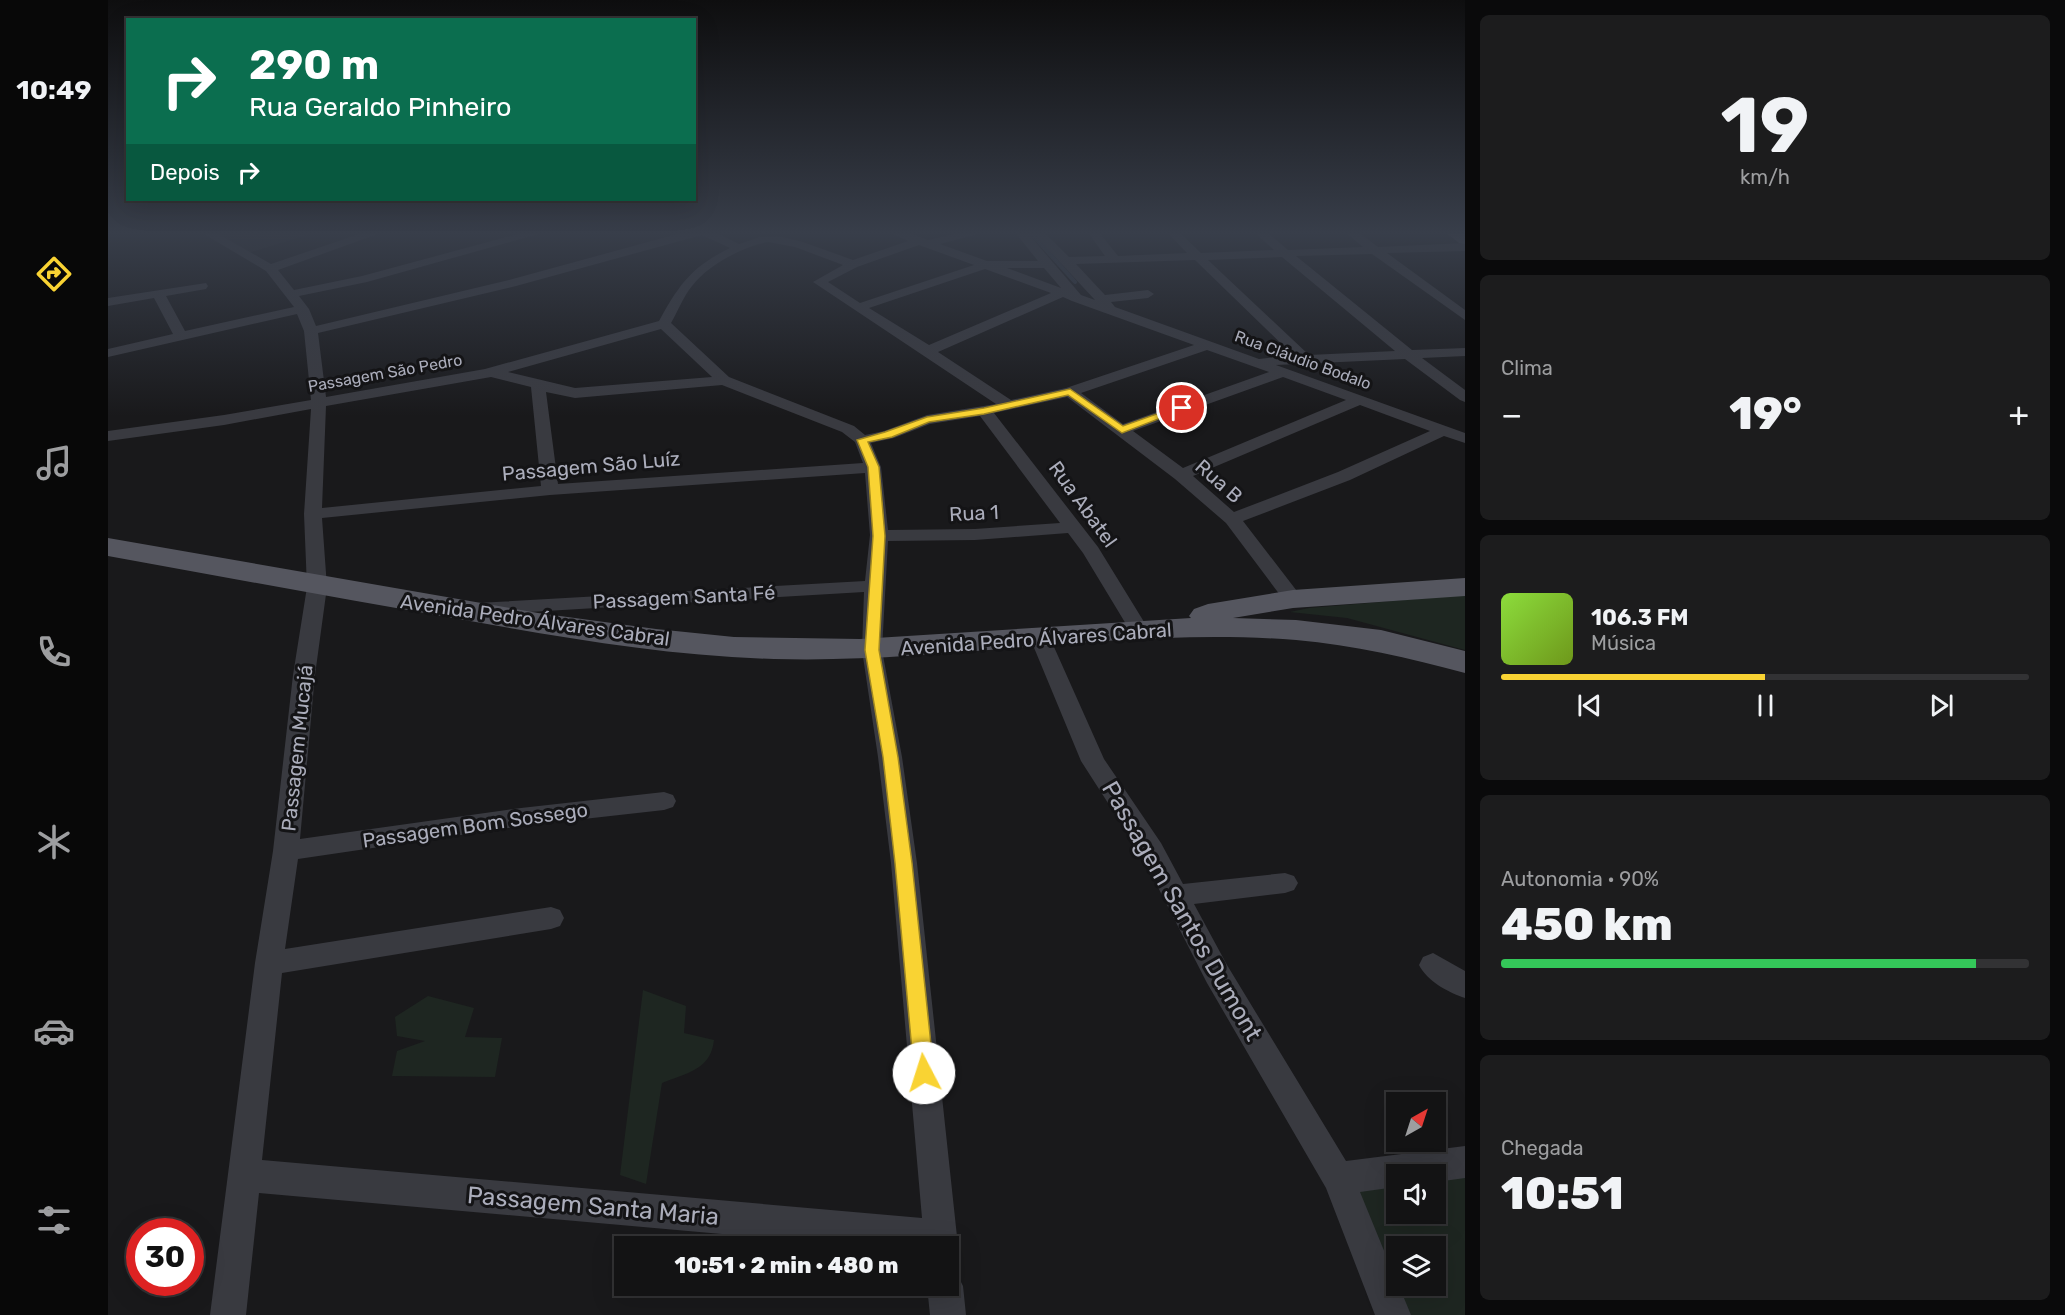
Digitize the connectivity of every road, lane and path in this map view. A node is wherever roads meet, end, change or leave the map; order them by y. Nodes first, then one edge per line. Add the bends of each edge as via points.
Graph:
1 (162, 292) edge
2 (300, 292) edge
3 (474, 292) edge
4 (682, 292) edge
5 (834, 292) edge
6 (904, 292) edge
7 (1074, 292) edge
8 (1093, 292) edge
9 (1236, 292) edge
10 (1333, 292) edge
11 (1432, 292) edge
12 (158, 293) junction
13 (1062, 293) joint
14 (292, 294) joint
15 (1148, 294) dead end
16 (1077, 298) junction
17 (108, 302) edge
18 (1107, 304) junction
19 (860, 307) junction
20 (303, 309) junction
21 (1465, 316) edge
22 (664, 324) junction
23 (311, 332) junction
24 (181, 337) junction
25 (1207, 345) junction
26 (928, 351) junction
27 (1465, 352) edge
28 (108, 353) edge
29 (1409, 355) junction
30 (1305, 359) junction
31 (1256, 362) junction
32 (1283, 372) junction
33 (486, 373) junction
34 (724, 380) junction
35 (538, 385) junction
36 (1070, 392) junction
37 (1465, 397) edge
38 (1360, 400) junction
39 (319, 403) junction
40 (1008, 406) junction
41 (984, 411) junction
42 (1122, 430) junction
43 (1444, 430) junction
44 (108, 436) edge
45 (1465, 438) edge
46 (862, 440) junction
47 (873, 467) junction
48 (1181, 475) junction
49 (550, 490) junction
50 (313, 514) junction
51 (1232, 519) junction
52 (1071, 527) junction
53 (879, 536) junction
54 (108, 547) edge
55 (874, 586) junction
56 (317, 587) junction
57 (1465, 587) edge
58 (1293, 599) junction
59 (459, 610) junction
60 (1151, 629) junction
61 (1040, 638) junction
62 (872, 650) junction
63 (1465, 662) edge
64 (664, 801) dead end
65 (286, 851) junction
66 (1286, 883) dead end
67 (1176, 895) junction
68 (551, 918) dead end
69 (269, 963) junction
70 (1433, 965) dead end
71 (1465, 986) edge
72 (1465, 1162) edge
73 (245, 1176) junction
74 (1338, 1178) junction
75 (877, 1236) edge
76 (939, 1236) edge
77 (946, 1296) edge
78 (228, 1315) edge
79 (948, 1315) edge
80 (1393, 1315) edge

1 - 12 street
2 - 14 street
3 - 23 street
4 - 22 street
5 - 19 street
6 - 19 street
7 - 16 street
8 - 18 street
9 - 30 street
10 - 29 street
11 - 21 street
12 - 17 street
12 - 24 street
13 - 16 street, Rua Cláudio Bodalo
13 - 26 street
14 - 20 street, Passagem Mucajá
15 - 18 street
16 - 18 street, Rua Cláudio Bodalo
18 - 25 street, Rua Cláudio Bodalo
19 - 26 street
20 - 23 street, Passagem Mucajá
20 - 24 street
22 - 33 street, Passagem São Pedro
22 - 34 street
23 - 39 street, Passagem Mucajá
24 - 28 street
25 - 31 street, Rua Cláudio Bodalo
25 - 36 street
26 - 40 street
27 - 29 street
29 - 30 street
29 - 37 street
30 - 31 street
31 - 32 street, Rua Cláudio Bodalo
32 - 38 street, Rua Cláudio Bodalo
32 - 42 street
33 - 35 street
33 - 39 street, Passagem São Pedro
34 - 35 street via 575,393
34 - 46 street via 832,421
35 - 49 street
36 - 40 street
36 - 42 street, Rua B
38 - 43 street, Rua Cláudio Bodalo
38 - 48 street
39 - 44 street, Passagem São Pedro
39 - 50 street, Passagem Mucajá
40 - 41 street
41 - 46 street via 927,420
41 - 52 street, Rua Abatel
42 - 48 street, Rua B
43 - 45 street, Rua Cláudio Bodalo
43 - 51 street via 1344,476
46 - 47 street
47 - 49 street, Passagem São Luíz
47 - 53 street
48 - 51 street, Rua B
49 - 50 street, Passagem São Luíz
50 - 56 street, Passagem Mucajá
51 - 58 street, Rua B
52 - 53 street, Rua 1 via 1013,534
52 - 60 street, Rua Abatel
53 - 55 street
54 - 56 main road, Avenida Pedro Álvares Cabral
55 - 59 street, Passagem Santa Fé
55 - 62 street
56 - 59 main road, Avenida Pedro Álvares Cabral
56 - 65 street, Passagem Mucajá
57 - 58 main road
58 - 60 main road via 1219,611
59 - 62 main road, Avenida Pedro Álvares Cabral via 575,631 660,640 774,649
60 - 61 main road, Avenida Pedro Álvares Cabral
60 - 63 main road, Avenida Pedro Álvares Cabral via 1318,630 1429,650
61 - 62 main road, Avenida Pedro Álvares Cabral
61 - 67 street, Passagem Santos Dumont via 1094,761 1152,850
62 - 76 street via 904,863
64 - 65 street, Passagem Bom Sossego
65 - 69 street, Passagem Mucajá
66 - 67 street
67 - 74 street, Passagem Santos Dumont via 1217,974
68 - 69 street
69 - 73 street, Passagem Mucajá
70 - 71 street
72 - 74 street
73 - 75 street, Passagem Santa Maria
73 - 78 street, Passagem Mucajá
74 - 80 street, Passagem Santos Dumont
77 - 79 street

